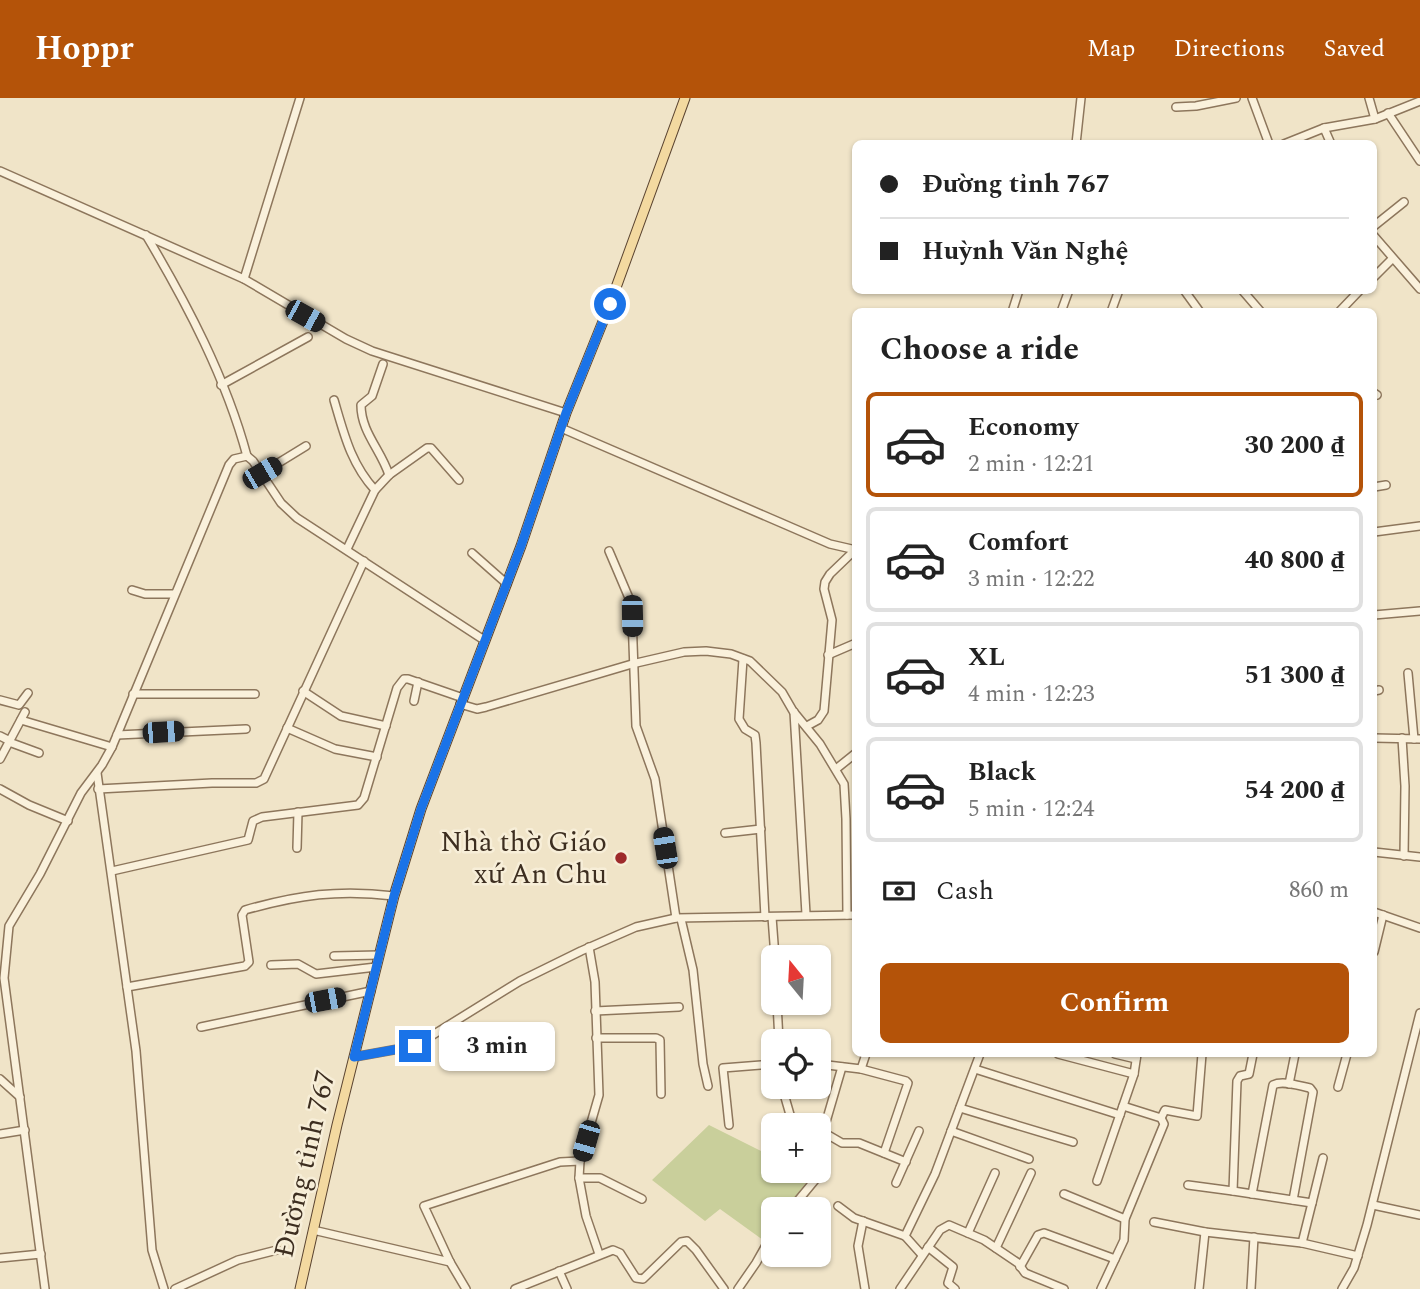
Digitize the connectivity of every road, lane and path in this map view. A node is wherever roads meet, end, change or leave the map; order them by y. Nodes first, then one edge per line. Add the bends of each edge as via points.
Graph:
1 (300, 98) edge
2 (685, 98) edge
3 (1081, 98) edge
4 (1236, 98) edge
5 (1252, 98) edge
6 (1369, 98) edge
7 (1420, 101) edge
8 (1176, 107) dead end
9 (1388, 113) junction
10 (1376, 119) junction
11 (1324, 128) junction
12 (1076, 140) edge
13 (1268, 140) edge
14 (1294, 140) edge
15 (1329, 140) edge
16 (1420, 161) edge
17 (0, 171) edge
18 (1404, 202) dead end
19 (1377, 224) edge
20 (145, 234) junction
21 (1377, 240) edge
22 (1392, 259) junction
23 (1377, 274) edge
24 (244, 279) junction
25 (1420, 289) edge
26 (1245, 294) edge
27 (1356, 294) edge
28 (1258, 308) edge
29 (1343, 308) edge
30 (308, 337) dead end
31 (383, 364) dead end
32 (221, 385) junction
33 (334, 400) dead end
34 (566, 413) junction
35 (561, 428) junction
36 (306, 446) dead end
37 (247, 456) junction
38 (262, 473) junction
39 (389, 475) junction
40 (459, 480) dead end
41 (1386, 485) dead end
42 (1377, 486) edge
43 (375, 490) junction
44 (1420, 526) edge
45 (1377, 532) edge
46 (852, 549) edge
47 (347, 550) junction
48 (609, 551) dead end
49 (472, 553) dead end
50 (852, 553) edge
51 (364, 561) junction
52 (506, 584) junction
53 (132, 590) dead end
54 (174, 594) junction
55 (1420, 611) edge
56 (1377, 615) edge
57 (484, 640) junction
58 (852, 645) edge
59 (828, 654) junction
60 (743, 659) junction
61 (632, 664) junction
62 (1408, 673) dead end
63 (418, 682) junction
64 (303, 691) junction
65 (28, 693) dead end
66 (133, 694) junction
67 (255, 694) dead end
68 (0, 700) edge
69 (414, 701) dead end
70 (461, 701) junction
71 (793, 711) junction
72 (386, 726) junction
73 (807, 726) junction
74 (287, 728) junction
75 (246, 729) dead end
76 (117, 734) junction
77 (0, 736) edge
78 (1377, 738) edge
79 (1402, 738) junction
80 (1417, 739) edge
81 (10, 741) junction
82 (112, 747) junction
83 (39, 752) dead end
84 (852, 756) edge
85 (377, 757) junction
86 (0, 759) edge
87 (836, 769) junction
88 (97, 772) junction
89 (0, 789) edge
90 (99, 789) junction
91 (298, 812) junction
92 (68, 821) junction
93 (761, 829) junction
94 (724, 833) dead end
95 (297, 848) dead end
96 (847, 849) junction
97 (852, 849) edge
98 (1377, 852) edge
99 (1404, 856) junction
100 (1420, 857) edge
101 (112, 871) junction
102 (394, 896) junction
103 (1377, 913) edge
104 (806, 914) junction
105 (852, 915) edge
106 (1383, 915) junction
107 (769, 917) junction
108 (679, 919) junction
109 (1420, 928) edge
110 (1377, 939) edge
111 (773, 945) edge
112 (589, 947) junction
113 (379, 955) junction
114 (334, 956) dead end
115 (271, 965) dead end
116 (376, 967) junction
117 (127, 987) junction
118 (371, 991) junction
119 (679, 1007) dead end
120 (595, 1011) junction
121 (1420, 1013) edge
122 (201, 1027) dead end
123 (596, 1038) junction
124 (354, 1057) junction
125 (865, 1057) edge
126 (979, 1057) edge
127 (1069, 1057) edge
128 (1137, 1057) edge
129 (1202, 1057) edge
130 (1253, 1057) edge
131 (1294, 1057) edge
132 (1346, 1057) edge
133 (761, 1065) edge
134 (831, 1066) edge
135 (842, 1067) junction
136 (861, 1069) junction
137 (975, 1069) junction
138 (1134, 1074) junction
139 (0, 1079) edge
140 (1289, 1084) junction
141 (708, 1086) dead end
142 (1338, 1087) dead end
143 (661, 1094) dead end
144 (21, 1097) junction
145 (1123, 1106) junction
146 (960, 1108) junction
147 (829, 1113) edge
148 (1120, 1115) junction
149 (1161, 1118) junction
150 (729, 1125) dead end
151 (25, 1130) junction
152 (919, 1131) dead end
153 (951, 1131) junction
154 (0, 1134) edge
155 (831, 1137) edge
156 (1073, 1142) dead end
157 (884, 1153) junction
158 (1323, 1158) dead end
159 (1029, 1159) dead end
160 (580, 1161) junction
161 (906, 1162) junction
162 (995, 1173) dead end
163 (1031, 1173) dead end
164 (579, 1178) junction
165 (1097, 1181) dead end
166 (813, 1183) edge
167 (896, 1183) dead end
168 (1188, 1185) dead end
169 (1233, 1191) junction
170 (1064, 1194) dead end
171 (1252, 1194) junction
172 (801, 1197) edge
173 (642, 1199) dead end
174 (1293, 1200) junction
175 (1312, 1203) junction
176 (1373, 1205) junction
177 (838, 1206) dead end
178 (1420, 1215) edge
179 (1125, 1219) junction
180 (863, 1221) junction
181 (1154, 1222) dead end
182 (313, 1230) junction
183 (1205, 1232) junction
184 (968, 1233) junction
185 (905, 1236) junction
186 (1254, 1237) junction
187 (1302, 1243) junction
188 (928, 1247) junction
189 (996, 1248) junction
190 (277, 1250) dead end
191 (41, 1254) junction
192 (599, 1254) junction
193 (761, 1254) edge
194 (922, 1255) junction
195 (1358, 1256) junction
196 (0, 1258) edge
197 (1115, 1259) junction
198 (450, 1262) junction
199 (1020, 1267) junction
200 (559, 1271) junction
201 (45, 1289) edge
202 (161, 1289) edge
203 (175, 1289) edge
204 (300, 1289) edge
205 (466, 1289) edge
206 (515, 1289) edge
207 (567, 1289) edge
208 (724, 1289) edge
209 (738, 1289) edge
210 (865, 1289) edge
211 (900, 1289) edge
212 (955, 1289) edge
213 (1064, 1289) edge
214 (1101, 1289) edge
215 (1199, 1289) edge
216 (1251, 1289) edge
217 (1342, 1289) edge

1 - 24 street
2 - 34 main road, Đường tỉnh 767
3 - 12 street
4 - 8 street
5 - 13 street
6 - 10 street
7 - 9 street
9 - 10 street
9 - 16 street
10 - 11 street
11 - 14 street
11 - 15 street
17 - 20 street
18 - 19 street
20 - 24 street
20 - 32 street via 178,289
21 - 22 street
22 - 23 street
22 - 25 street
24 - 34 street via 372,351
26 - 28 street
27 - 29 street
30 - 32 street
31 - 39 street via 372,396 361,405 361,411 367,434
32 - 37 street
33 - 43 street via 349,451
34 - 35 main road, Đường tỉnh 767
35 - 46 street via 830,544
35 - 52 main road, Đường tỉnh 767
36 - 38 street
37 - 38 street
37 - 54 street via 234,458 229,465
38 - 47 street via 297,518
39 - 40 street via 430,448
39 - 43 street
41 - 42 street
43 - 47 street
44 - 45 street
47 - 51 street
48 - 61 street via 629,597
49 - 52 street
50 - 59 street via 825,582 832,620
51 - 57 street
51 - 64 street
52 - 57 main road, Đường tỉnh 767
53 - 54 street
54 - 66 street
55 - 56 street
57 - 70 main road, Đường tỉnh 767
58 - 59 street
59 - 73 street via 824,710
60 - 61 street via 705,651
60 - 71 street via 774,683
60 - 93 street via 739,719 755,735
61 - 70 street via 477,709
61 - 108 street via 636,726 655,779
62 - 80 street
63 - 69 street
63 - 70 street
63 - 72 street via 401,681
64 - 72 street via 341,716
64 - 74 street
65 - 68 street via 19,705
66 - 67 street
66 - 76 street
70 - 102 main road, Đường tỉnh 767
71 - 73 street
71 - 104 street
72 - 85 street
73 - 87 street
74 - 85 street via 335,749
74 - 90 street via 264,779 256,783
75 - 76 street
76 - 82 street
77 - 81 street
78 - 79 street
79 - 80 street
79 - 99 street
81 - 82 street via 23,716
81 - 83 street
81 - 86 street
82 - 88 street
84 - 87 street
85 - 91 street via 361,803
87 - 96 street via 845,789
88 - 90 street
88 - 92 street
89 - 92 street
90 - 101 street
91 - 95 street
91 - 101 street via 253,821 248,840 234,845
92 - 144 street via 9,926 4,978
93 - 94 street
93 - 107 street
96 - 97 street
96 - 105 street
98 - 99 street
99 - 100 street
101 - 117 street
102 - 113 main road, Đường tỉnh 767
102 - 117 street via 330,892 245,910 249,962 245,966
103 - 106 street
104 - 105 street
104 - 107 street
106 - 109 street
106 - 110 street
107 - 108 street
107 - 111 street
108 - 112 street via 636,927
108 - 141 street via 693,970
112 - 120 street
112 - 124 street via 520,981 415,1046
113 - 114 street
113 - 116 main road, Đường tỉnh 767
115 - 116 street via 298,964 316,974
116 - 118 main road, Đường tỉnh 767
117 - 202 street via 152,1250
118 - 122 street
118 - 124 main road, Đường tỉnh 767
119 - 120 street
120 - 123 street
121 - 176 street
123 - 143 street via 660,1040
123 - 160 street via 599,1095
124 - 182 main road, Đường tỉnh 767
125 - 136 street
126 - 137 street
127 - 138 street
128 - 138 street
129 - 149 street via 1197,1116 1165,1110
130 - 169 street via 1250,1074 1237,1081
131 - 140 street
132 - 142 street
133 - 150 street via 723,1069
134 - 135 street
135 - 136 street
135 - 147 street
136 - 157 street via 908,1083
137 - 146 street
137 - 148 street
138 - 145 street
139 - 144 street
140 - 171 street via 1273,1085
140 - 174 street via 1313,1092
144 - 151 street
145 - 148 street
145 - 149 street
146 - 153 street
146 - 156 street
148 - 165 street
149 - 179 street via 1163,1129
151 - 154 street
151 - 191 street
152 - 161 street
153 - 159 street
153 - 185 street
155 - 157 street
157 - 161 street
158 - 175 street
160 - 164 street
160 - 198 street via 560,1162 425,1205
161 - 167 street
162 - 184 street
163 - 189 street
164 - 173 street via 600,1178
164 - 192 street
166 - 172 street
168 - 169 street
169 - 171 street
170 - 179 street
171 - 174 street
174 - 175 street
175 - 187 street
176 - 178 street
176 - 195 street
177 - 180 street
179 - 197 street via 1124,1240
180 - 185 street
180 - 210 street via 858,1247
181 - 183 street
182 - 198 street
182 - 204 main road, Đường tỉnh 767
183 - 186 street
183 - 215 street
184 - 188 street via 945,1226
184 - 189 street
185 - 194 street
186 - 187 street
186 - 216 street
187 - 195 street
188 - 194 street
188 - 212 street via 953,1267 948,1283
189 - 199 street
190 - 203 street via 238,1260
191 - 196 street
191 - 201 street
192 - 200 street
192 - 208 street via 616,1251 640,1279 687,1241
193 - 209 street
194 - 211 street
195 - 217 street
197 - 199 street via 1044,1233 1038,1235
197 - 214 street
198 - 205 street
199 - 213 street
200 - 206 street
200 - 207 street

